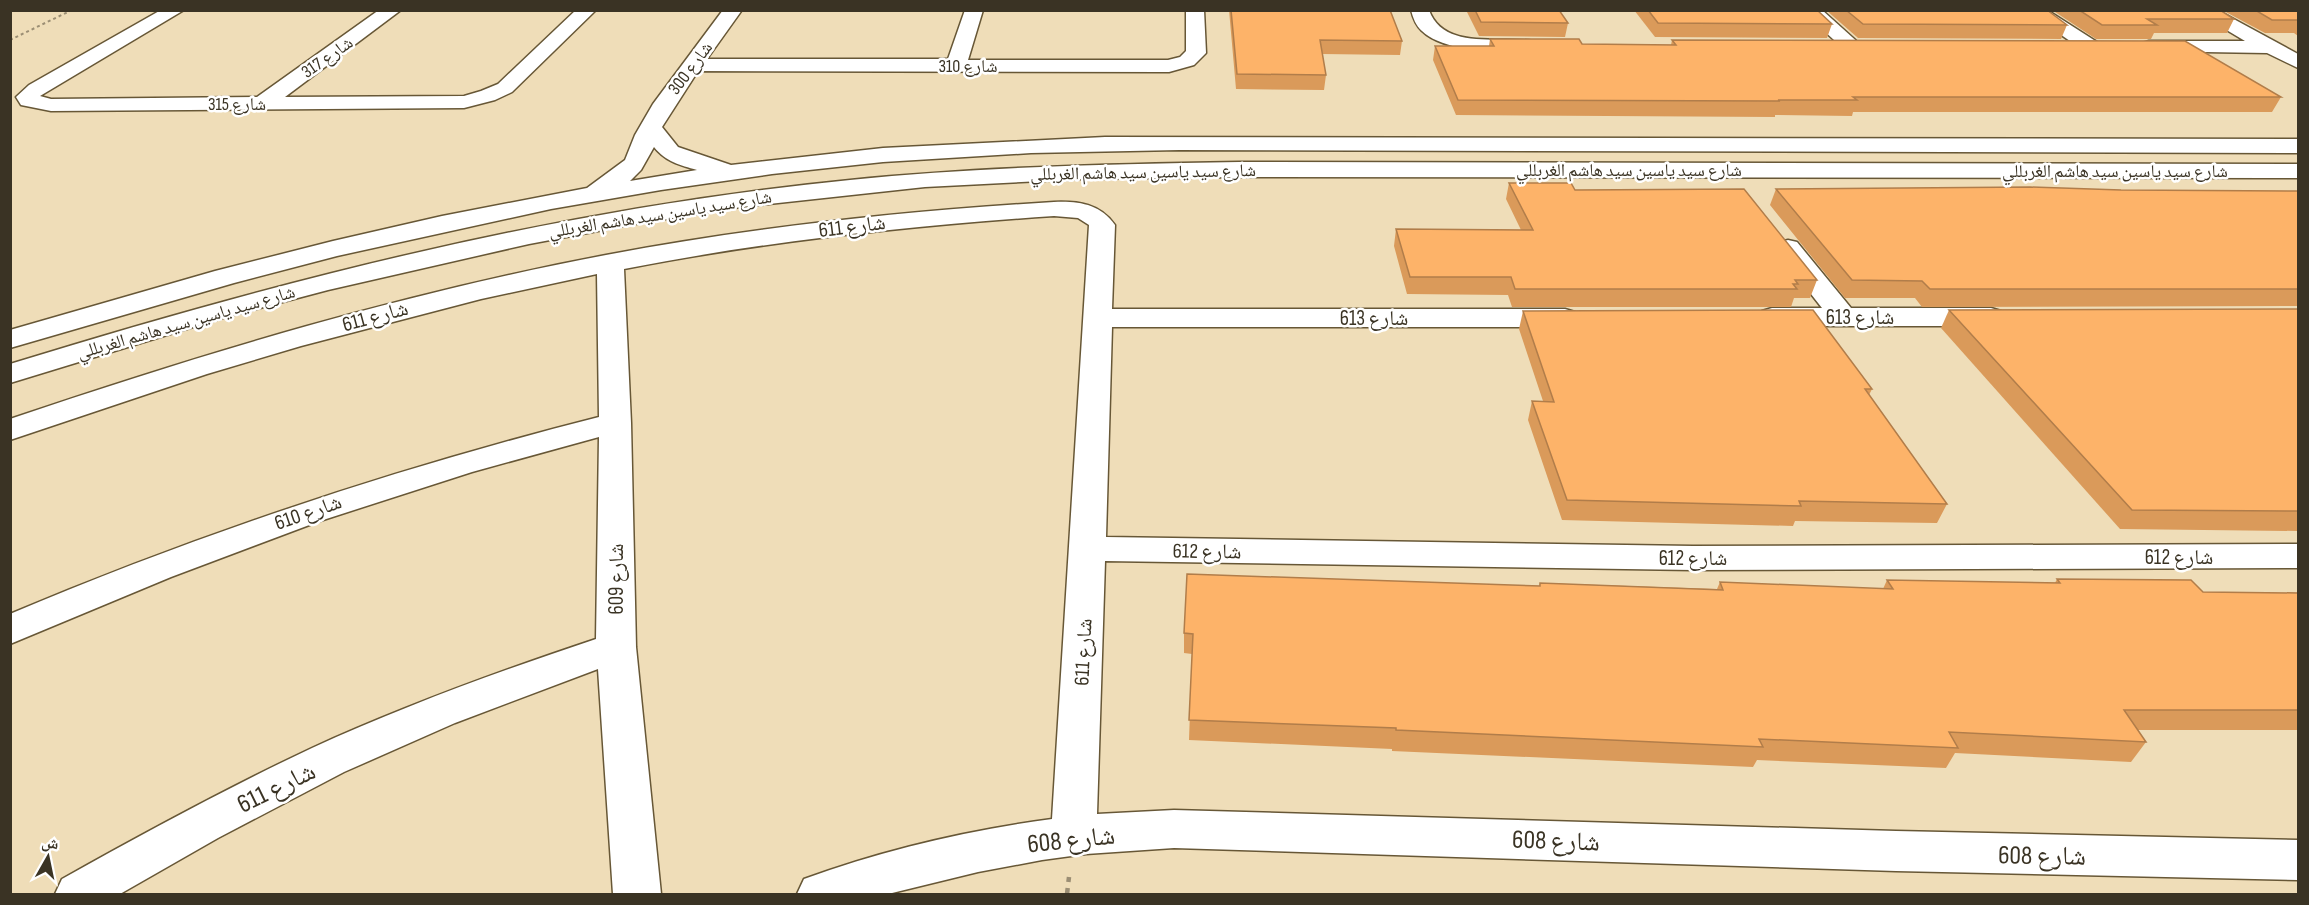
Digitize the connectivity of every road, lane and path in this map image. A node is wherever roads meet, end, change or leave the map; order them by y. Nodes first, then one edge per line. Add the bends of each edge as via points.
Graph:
1 (72, 10) edge
2 (175, 10) edge
3 (392, 10) edge
4 (587, 10) edge
5 (734, 10) edge
6 (974, 10) edge
7 (1195, 10) edge
8 (1419, 10) edge
9 (1810, 10) edge
10 (2034, 10) edge
11 (2202, 10) edge
12 (10, 40) edge
13 (1548, 46) edge
14 (1821, 46) edge
15 (1852, 46) junction
16 (1875, 46) edge
17 (2054, 46) edge
18 (2090, 46) junction
19 (2112, 46) edge
20 (2135, 47) edge
21 (2270, 47) junction
22 (2298, 62) edge
23 (692, 65) junction
24 (956, 66) junction
25 (261, 104) junction
26 (651, 129) junction
27 (1041, 146) junction
28 (2298, 146) edge
29 (2298, 171) edge
30 (738, 172) junction
31 (1036, 174) junction
32 (589, 195) junction
33 (1776, 233) edge
34 (610, 262) junction
35 (1843, 317) junction
36 (2023, 317) edge
37 (1098, 318) junction
38 (1594, 318) edge
39 (1748, 318) edge
40 (10, 339) edge
41 (10, 374) edge
42 (615, 423) junction
43 (10, 430) edge
44 (1088, 549) junction
45 (2298, 556) edge
46 (10, 630) edge
47 (616, 647) junction
48 (1074, 836) junction
49 (2298, 860) edge
50 (79, 894) edge
51 (638, 894) edge
52 (821, 894) edge

1 - 12 path
2 - 25 street, شارع 315 via 36,89 28,100 51,105
3 - 25 street, شارع 317
4 - 25 street, شارع 315 via 510,84 488,96 451,103
5 - 23 street, شارع 300
6 - 24 street
7 - 24 street, شارع 310 via 1196,53 1179,64
8 - 13 street via 1429,27 1463,41
9 - 15 street
10 - 18 street
11 - 21 street
14 - 15 street
15 - 16 street
17 - 18 street
18 - 19 street
20 - 21 street
21 - 22 street
23 - 24 street, شارع 310
23 - 26 street, شارع 300
26 - 30 street via 679,157
26 - 32 street, شارع 300 via 633,165
27 - 28 street, شارع سيد ياسين سيد هاشم الغربللي
27 - 30 street, شارع سيد ياسين سيد هاشم الغربللي via 882,155
27 - 31 street via 1029,162
29 - 31 street, شارع سيد ياسين سيد هاشم الغربللي via 1269,170
30 - 32 street, شارع سيد ياسين سيد هاشم الغربللي
31 - 41 street, شارع سيد ياسين سيد هاشم الغربللي via 851,186 573,227 272,297
32 - 40 street, شارع سيد ياسين سيد هاشم الغربللي via 288,260
33 - 35 street
34 - 37 street, شارع 611 via 849,226 987,213 1077,210 1095,216 1102,225
34 - 42 street, شارع 609
34 - 43 street, شارع 611 via 348,323
35 - 36 street, شارع 613
35 - 39 street, شارع 613
37 - 38 street, شارع 613
37 - 44 street, شارع 611
42 - 46 street, شارع 610 via 361,493 172,562
42 - 47 street, شارع 609
44 - 45 street, شارع 612 via 1693,558
44 - 48 street, شارع 611
47 - 50 street, شارع 611 via 414,722 213,819
47 - 51 street, شارع 609
48 - 49 street, شارع 608 via 1174,829 1250,830
48 - 52 street, شارع 608 via 945,859

